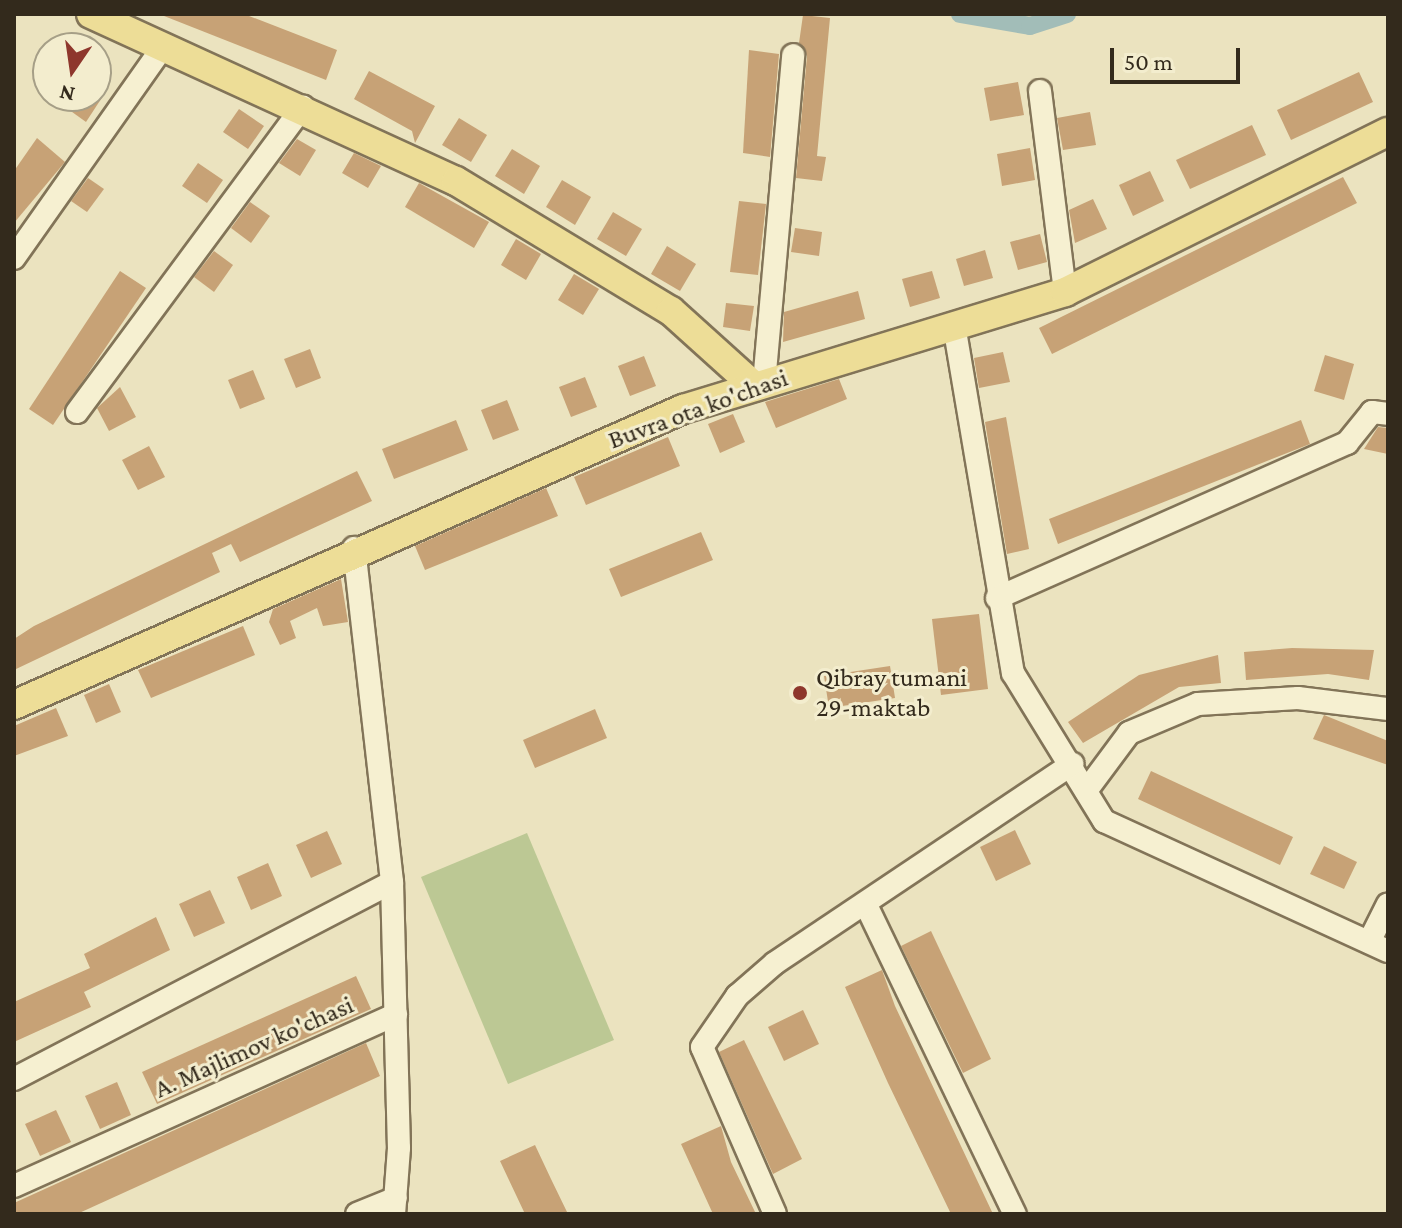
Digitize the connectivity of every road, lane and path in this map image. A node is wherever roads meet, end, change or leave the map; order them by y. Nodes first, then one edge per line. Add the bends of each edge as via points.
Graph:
1 (91, 14) edge
2 (162, 48) junction
3 (793, 55) dead end
4 (1040, 91) dead end
5 (303, 107) junction
6 (1388, 132) edge
7 (14, 258) edge
8 (1065, 292) junction
9 (954, 325) junction
10 (759, 384) junction
11 (77, 412) dead end
12 (1388, 414) edge
13 (354, 548) junction
14 (997, 598) junction
15 (14, 705) edge
16 (1388, 709) edge
17 (1072, 764) junction
18 (1086, 791) junction
19 (392, 882) junction
20 (1388, 904) edge
21 (867, 907) junction
22 (1379, 947) edge
23 (396, 1014) junction
24 (14, 1079) edge
25 (14, 1186) edge
26 (395, 1206) edge
27 (357, 1214) edge
28 (775, 1214) edge
29 (1015, 1214) edge

1 - 2 main road
2 - 5 main road
2 - 7 street
3 - 10 street
4 - 8 street
5 - 10 main road via 553,237 671,311
5 - 11 street
6 - 8 main road, Buvra ota ko'chasi
8 - 9 main road, Buvra ota ko'chasi
9 - 10 main road, Buvra ota ko'chasi
9 - 14 street
10 - 13 main road, Buvra ota ko'chasi
12 - 14 street via 1372,412 1347,443 1299,466
13 - 15 main road, Buvra ota ko'chasi
13 - 19 street, A. Majlimov ko'chasi
14 - 17 street via 1013,673
16 - 18 street via 1298,698 1198,704 1129,733
17 - 18 street
17 - 21 street
18 - 22 street via 1104,821
19 - 23 street, A. Majlimov ko'chasi
19 - 24 street
20 - 22 street
21 - 28 street via 775,963 737,996 702,1047
21 - 29 street
23 - 25 street, A. Majlimov ko'chasi
23 - 26 street
26 - 27 street

